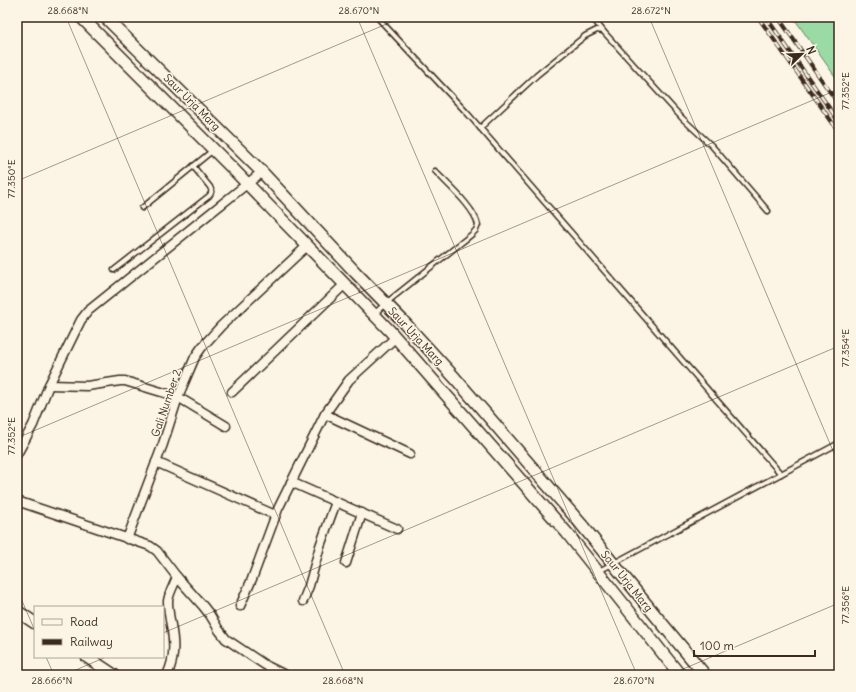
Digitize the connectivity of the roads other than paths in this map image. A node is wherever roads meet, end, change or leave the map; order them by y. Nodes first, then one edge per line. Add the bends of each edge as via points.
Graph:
1 (81, 17) edge
2 (105, 17) edge
3 (377, 17) edge
4 (592, 17) edge
5 (603, 31) junction
6 (480, 128) junction
7 (214, 149) junction
8 (193, 166) junction
9 (435, 171) dead end
10 (262, 172) junction
11 (248, 183) junction
12 (142, 208) dead end
13 (768, 211) dead end
14 (308, 245) junction
15 (114, 270) dead end
16 (345, 284) junction
17 (386, 303) junction
18 (374, 314) junction
19 (396, 337) junction
20 (49, 385) junction
21 (232, 392) dead end
22 (178, 396) junction
23 (476, 403) junction
24 (325, 414) junction
25 (464, 415) junction
26 (226, 426) dead end
27 (839, 443) edge
28 (17, 454) edge
29 (410, 454) dead end
30 (156, 462) junction
31 (781, 474) junction
32 (291, 482) junction
33 (17, 501) edge
34 (336, 502) junction
35 (362, 513) junction
36 (276, 515) junction
37 (397, 529) dead end
38 (127, 538) junction
39 (346, 563) dead end
40 (613, 564) junction
41 (598, 572) junction
42 (177, 577) junction
43 (303, 600) dead end
44 (240, 606) dead end
45 (17, 611) edge
46 (34, 622) edge
47 (88, 658) edge
48 (695, 663) junction
49 (114, 675) edge
50 (167, 675) edge
51 (285, 675) edge
52 (681, 675) edge
53 (705, 675) edge

1 - 7 street, Saur Urja Marg
2 - 10 street, Saur Urja Marg
3 - 6 lane
4 - 5 lane
5 - 6 lane via 597,30 584,36
5 - 13 lane via 682,118 712,146
6 - 31 lane
7 - 8 lane
7 - 11 street, Saur Urja Marg
8 - 12 lane
8 - 15 lane via 212,190 209,196
9 - 17 lane via 475,214 478,225 471,235
10 - 11 street
10 - 17 street, Saur Urja Marg
11 - 14 street, Saur Urja Marg
11 - 20 street via 88,312 81,320
14 - 16 street, Saur Urja Marg
14 - 22 street, Gali Number 2 via 202,346
16 - 18 street, Saur Urja Marg
16 - 21 street
17 - 18 lane
17 - 23 street, Saur Urja Marg
18 - 19 street, Saur Urja Marg
19 - 24 street via 349,380
19 - 25 street, Saur Urja Marg
20 - 22 street via 87,386 125,381
20 - 28 street via 33,425
22 - 26 street
22 - 30 street, Gali Number 2
23 - 25 street
23 - 40 street, Saur Urja Marg
24 - 29 street
24 - 32 street
25 - 41 street, Saur Urja Marg
27 - 31 lane
30 - 36 street
30 - 38 street, Gali Number 2
31 - 40 lane
32 - 34 street
32 - 36 street
33 - 38 street
34 - 35 street
34 - 43 street
35 - 37 street
35 - 39 street
36 - 44 street
38 - 42 street via 157,551
40 - 41 lane
40 - 48 street, Saur Urja Marg
41 - 52 street, Saur Urja Marg
42 - 50 street via 168,601 174,650
42 - 51 street via 203,606 226,639
45 - 46 street
47 - 49 street
48 - 52 street
48 - 53 street, Saur Urja Marg

